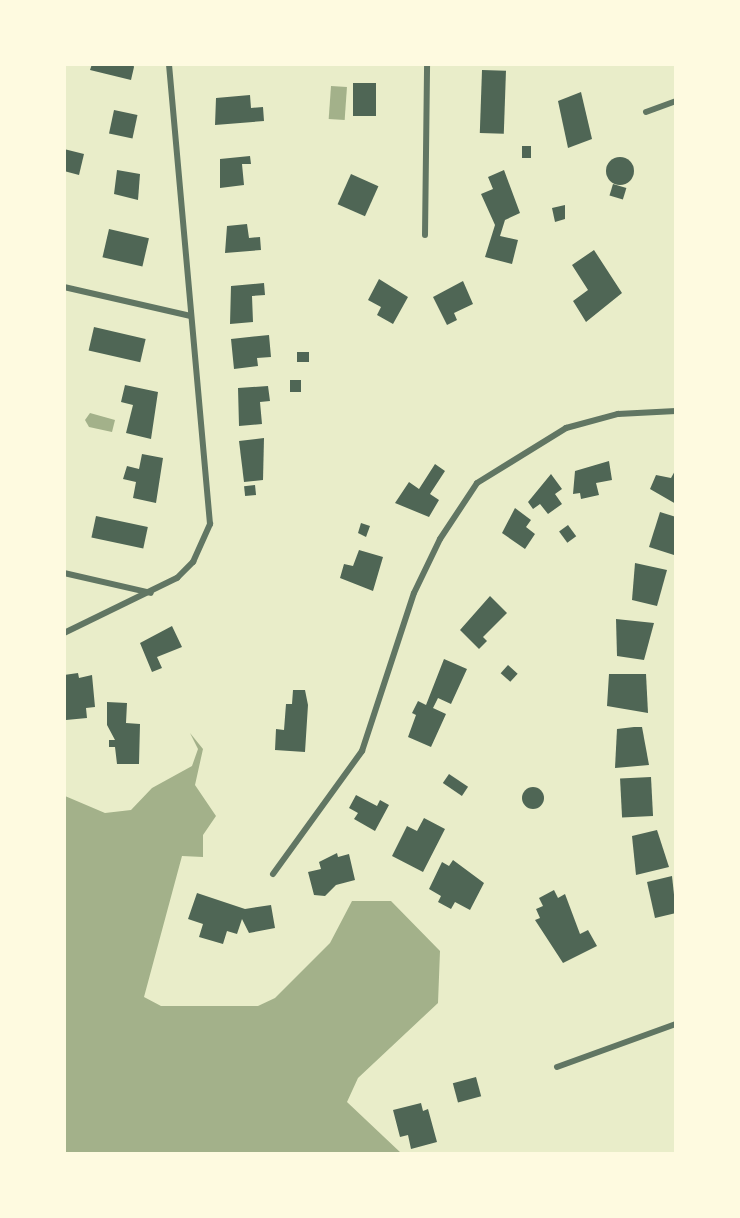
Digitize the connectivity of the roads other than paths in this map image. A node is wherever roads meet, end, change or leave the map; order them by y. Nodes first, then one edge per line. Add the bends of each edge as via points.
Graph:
1 (169, 64) edge
2 (427, 64) edge
3 (675, 101) edge
4 (646, 112) dead end
5 (425, 235) dead end
6 (64, 287) edge
7 (191, 316) junction
8 (675, 411) edge
9 (64, 573) edge
10 (152, 593) junction
11 (64, 633) edge
12 (273, 874) dead end
13 (675, 1024) edge
14 (557, 1067) dead end

1 - 7 street
2 - 5 street
3 - 4 street
6 - 7 street
7 - 10 street via 210,524 194,562
8 - 12 street via 618,414 566,428 477,483 440,539 414,593 367,740
9 - 10 street
10 - 11 street
13 - 14 street

